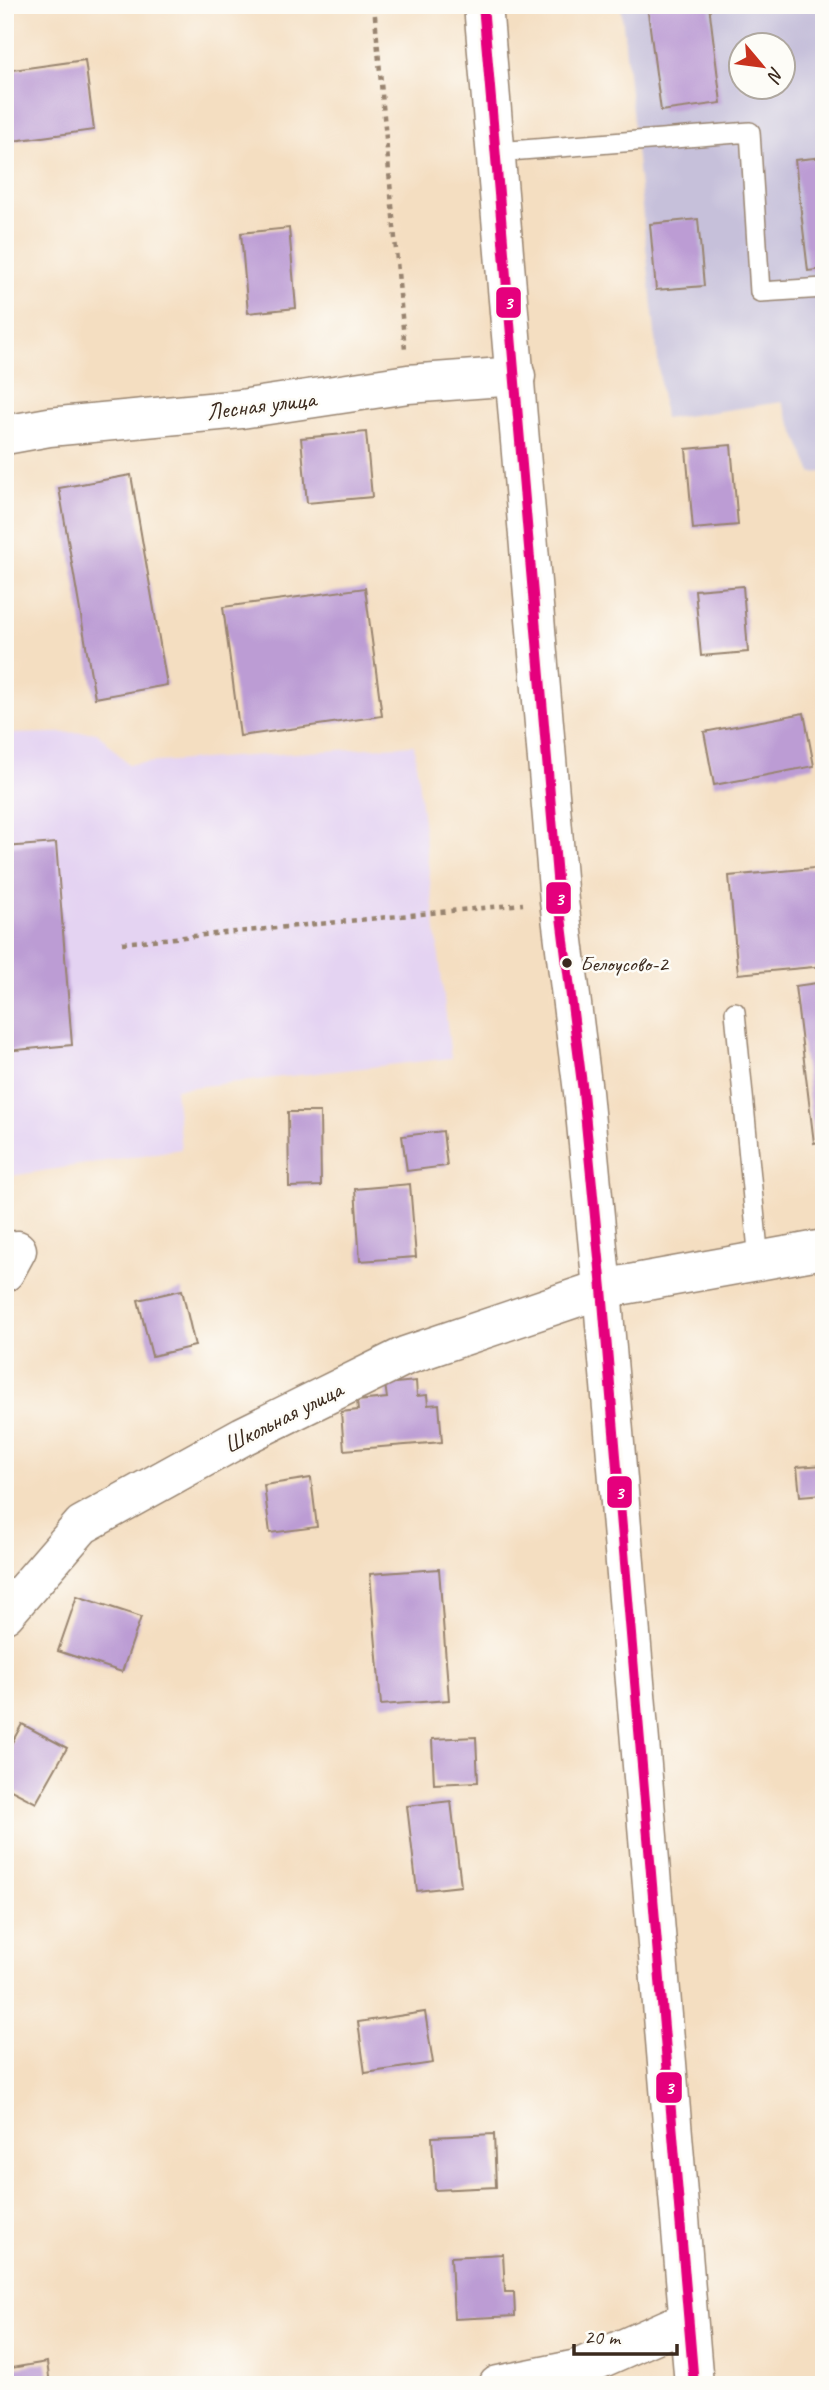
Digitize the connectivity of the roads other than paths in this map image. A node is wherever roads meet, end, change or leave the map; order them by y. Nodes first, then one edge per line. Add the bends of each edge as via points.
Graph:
1 (483, 5) edge
2 (497, 152) junction
3 (824, 288) edge
4 (516, 376) junction
5 (5, 435) edge
6 (735, 1012) dead end
7 (824, 1250) edge
8 (759, 1261) junction
9 (602, 1289) junction
10 (5, 1614) edge
11 (688, 2320) junction
12 (498, 2385) edge
13 (694, 2385) edge

1 - 2 main road
2 - 3 lane via 750,132 760,292
2 - 4 main road
4 - 5 main road, Лесная улица via 408,384 241,409
4 - 9 main road via 559,901
6 - 8 lane
7 - 8 main road, Школьная улица
8 - 9 main road, Школьная улица
9 - 10 main road, Школьная улица via 405,1356 243,1436 82,1525
9 - 11 main road
11 - 12 main road via 577,2369
11 - 13 main road

